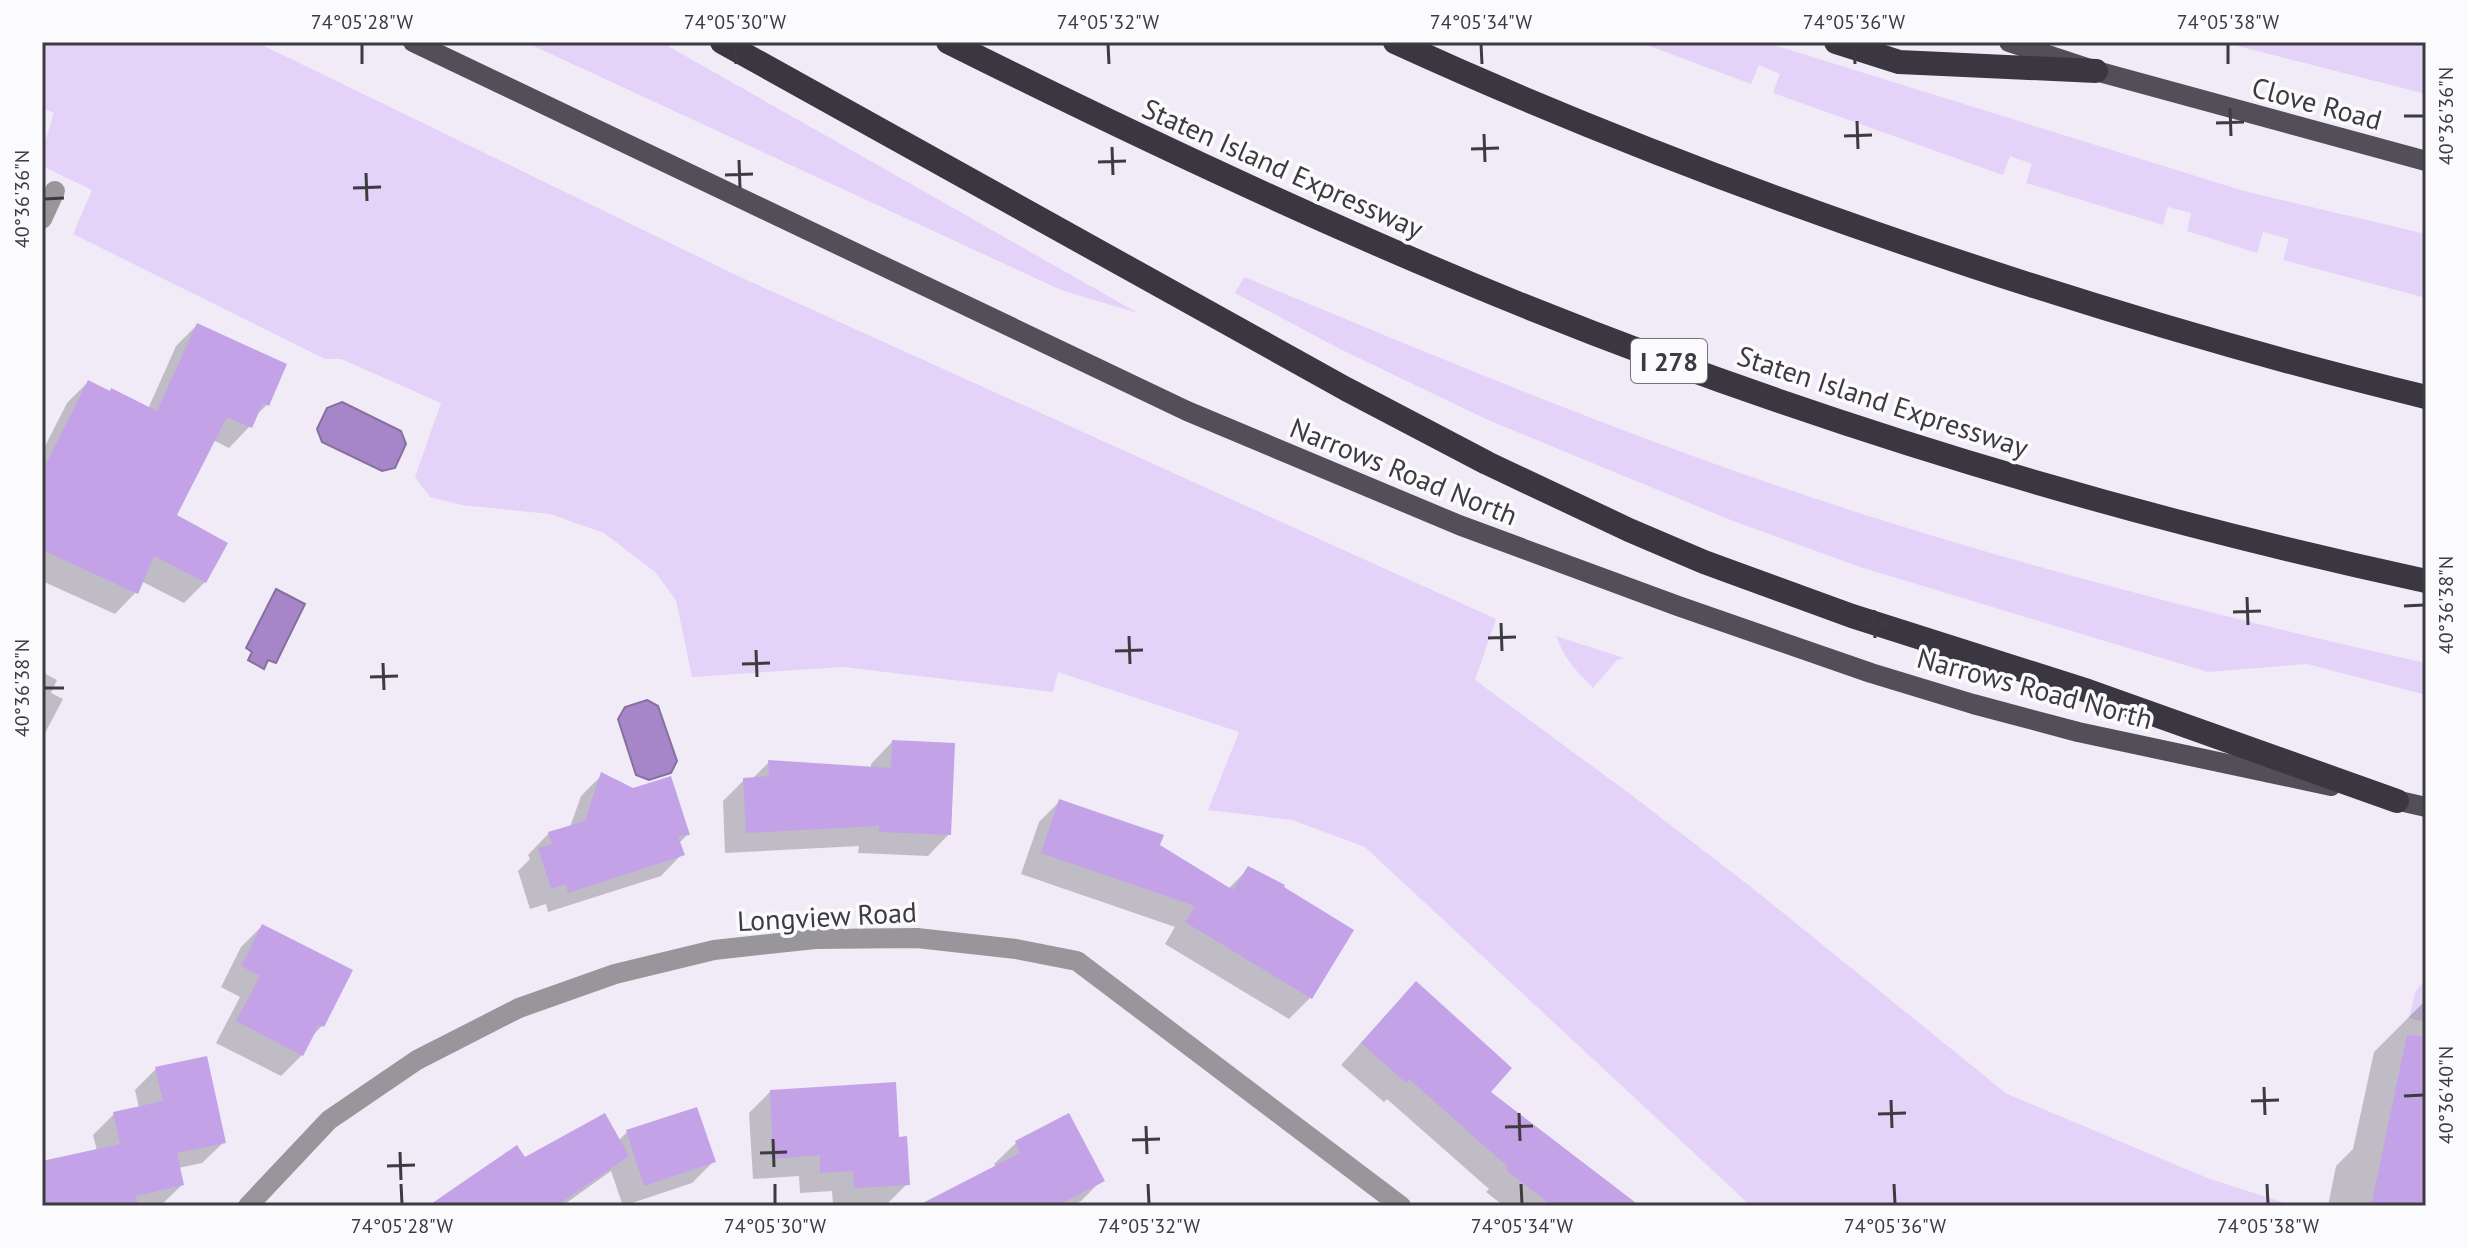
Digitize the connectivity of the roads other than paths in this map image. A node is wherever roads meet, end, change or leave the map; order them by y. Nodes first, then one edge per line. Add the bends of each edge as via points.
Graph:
1 (413, 42) edge
2 (722, 42) edge
3 (948, 42) edge
4 (1395, 42) edge
5 (1836, 42) edge
6 (2009, 42) edge
7 (2096, 71) junction
8 (2426, 161) edge
9 (55, 191) dead end
10 (42, 219) edge
11 (2426, 397) edge
12 (2426, 581) edge
13 (2397, 801) junction
14 (2426, 807) edge
15 (248, 1206) edge
16 (1401, 1206) edge

1 - 13 main road, Narrows Road North via 1187,411 1550,560 1973,704
2 - 13 highway via 1374,404 1629,530 1852,616 2088,691
3 - 12 highway, Staten Island Expressway / I 278 via 1309,215 1535,311 1672,362 2043,485
4 - 11 highway via 1656,153 1902,243 2265,356
5 - 7 highway via 1899,62
6 - 7 main road, Clove Road
7 - 8 main road, Clove Road
9 - 10 street
13 - 14 main road, Narrows Road North
15 - 16 street, Longview Road via 329,1120 417,1060 519,1008 615,974 714,950 815,939 917,938 1077,961

